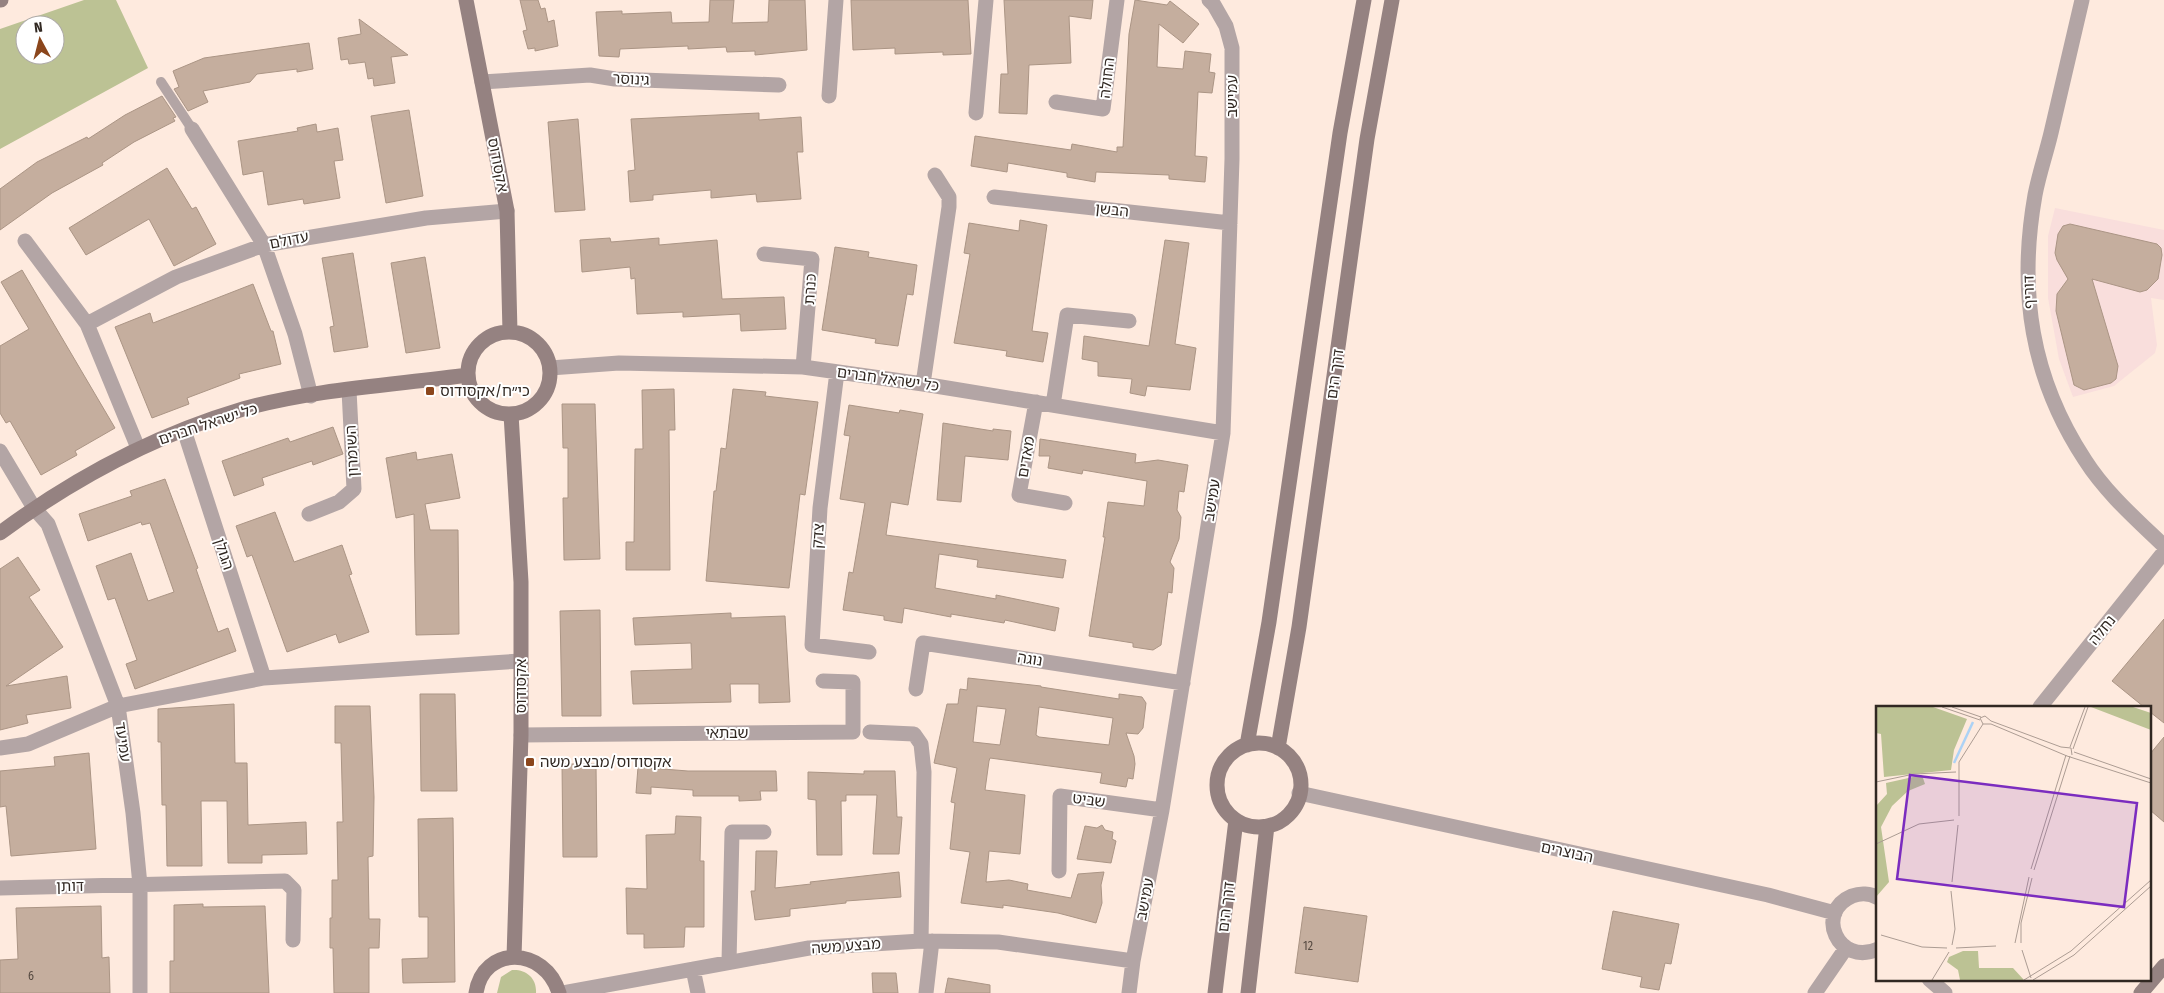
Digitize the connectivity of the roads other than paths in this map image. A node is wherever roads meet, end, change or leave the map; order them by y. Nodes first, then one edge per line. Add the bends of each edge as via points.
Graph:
1 (466, 0) edge
2 (836, 0) edge
3 (986, 0) edge
4 (1117, 0) edge
5 (1364, 0) edge
6 (1392, 0) edge
7 (2082, 0) edge
8 (1211, 2) edge
9 (161, 82) dead end
10 (482, 82) junction
11 (779, 85) dead end
12 (829, 96) dead end
13 (1056, 102) dead end
14 (976, 113) dead end
15 (192, 129) joint
16 (935, 175) dead end
17 (994, 197) dead end
18 (507, 211) junction
19 (1230, 223) junction
20 (25, 241) dead end
21 (264, 245) junction
22 (764, 254) dead end
23 (1129, 321) dead end
24 (86, 324) junction
25 (510, 332) junction
26 (803, 367) junction
27 (550, 368) junction
28 (837, 372) junction
29 (468, 375) junction
30 (923, 384) junction
31 (349, 390) junction
32 (311, 396) junction
33 (1036, 402) junction
34 (1052, 405) junction
35 (511, 414) junction
36 (184, 430) junction
37 (1223, 434) junction
38 (138, 448) junction
39 (0, 451) edge
40 (1065, 503) dead end
41 (34, 508) junction
42 (309, 514) dead end
43 (0, 533) edge
44 (2164, 546) edge
45 (2164, 552) edge
46 (869, 652) dead end
47 (520, 661) junction
48 (264, 678) junction
49 (823, 680) dead end
50 (1183, 683) junction
51 (916, 688) dead end
52 (118, 706) junction
53 (2041, 706) edge
54 (870, 732) dead end
55 (521, 735) junction
56 (1247, 745) junction
57 (0, 748) edge
58 (1278, 748) junction
59 (1299, 793) junction
60 (1162, 810) junction
61 (1236, 820) junction
62 (1267, 826) junction
63 (764, 832) dead end
64 (1059, 871) dead end
65 (140, 885) junction
66 (0, 888) edge
67 (1876, 897) edge
68 (1835, 913) junction
69 (293, 940) dead end
70 (927, 941) junction
71 (1846, 948) junction
72 (1876, 950) edge
73 (514, 957) junction
74 (1133, 961) junction
75 (729, 962) junction
76 (2164, 966) edge
77 (694, 969) junction
78 (1930, 980) edge
79 (140, 993) edge
80 (476, 993) edge
81 (561, 993) edge
82 (698, 993) edge
83 (926, 993) edge
84 (1129, 993) edge
85 (1216, 993) edge
86 (1248, 993) edge
87 (1815, 993) edge
88 (1945, 993) edge
89 (2141, 993) edge

1 - 10 street, אקסודוס
2 - 12 street
3 - 14 street
4 - 13 street, החולה via 1103,109
5 - 56 street, דרך הים via 1340,134 1269,622
6 - 58 street, דרך הים via 1367,139 1299,627
7 - 44 street, דוריף via 2035,195 2028,258 2029,314 2038,361 2052,400 2085,461 2113,496
8 - 19 street, עמישב via 1226,26 1232,48
9 - 15 lane
10 - 11 street, גינוסר via 590,75 614,79
10 - 18 street, אקסודוס
15 - 21 street
16 - 30 street via 949,197 949,207
17 - 19 street, הבשן
18 - 21 street, עדולם via 426,218
18 - 25 street, אקסודוס
19 - 37 street, עמישב
20 - 24 street
21 - 24 street, עדולם via 176,277
21 - 32 street via 295,334
22 - 26 street, כנרת via 812,259
23 - 34 street via 1066,315
24 - 38 street
25 - 27 street via 532,339 544,352
25 - 29 street via 485,340 470,362
26 - 27 street, כל ישראל חברים via 619,363
26 - 28 street, כל ישראל חברים
27 - 35 street via 545,394 525,411
28 - 30 street, כל ישראל חברים
28 - 46 street, צדק via 820,508 812,645
29 - 31 street, כל ישראל חברים
29 - 35 street via 472,390 482,404
30 - 33 street, כל ישראל חברים
31 - 32 street, כל ישראל חברים
31 - 42 street, השומרון via 354,489 339,502
32 - 36 street, כל ישראל חברים via 244,409
33 - 34 street, כל ישראל חברים
33 - 40 street, מאדים via 1019,495
34 - 37 street, כל ישראל חברים
35 - 47 street, אקסודוס via 521,582
36 - 38 street, כל ישראל חברים
36 - 48 street, הגולן
37 - 50 street, עמישב
38 - 41 street, כל ישראל חברים
39 - 41 street, עמיעד
41 - 43 street, כל ישראל חברים
41 - 52 street, עמיעד via 48,524
45 - 53 street, נחלה
47 - 48 street
47 - 55 street, אקסודוס
48 - 52 street
49 - 55 street, שבתאי via 853,682 852,732
50 - 51 street, נוגה via 923,643
50 - 60 street, עמישב
52 - 57 street via 28,744
52 - 65 street, עמיעד via 134,813
54 - 70 street via 914,734 921,744
55 - 73 street, אקסודוס
56 - 58 street via 1266,743
56 - 61 street via 1230,754 1221,765 1217,779 1219,798
58 - 59 street via 1287,753 1297,768 1301,782
59 - 62 street via 1291,812
59 - 68 street, הבוצרים via 1759,893
60 - 64 street, שביט via 1060,796
60 - 74 street, עמישב
61 - 62 street via 1249,826
61 - 85 street, דרך הים
62 - 86 street, דרך הים
63 - 75 street via 732,832
65 - 66 street, דותן
65 - 69 street via 285,882 294,890
65 - 79 street, עמיעד
67 - 68 street via 1865,894 1846,898
68 - 71 street via 1836,936
70 - 74 street, מבצע משה via 998,942
70 - 75 street, מבצע משה via 809,948
70 - 83 street
71 - 72 street via 1862,953
71 - 87 street
73 - 80 street via 491,966 482,976
73 - 81 street via 538,963 552,976
74 - 84 street, עמישב
75 - 77 street, מבצע משה
76 - 89 street
77 - 81 street, מבצע משה
77 - 82 street
78 - 88 street

